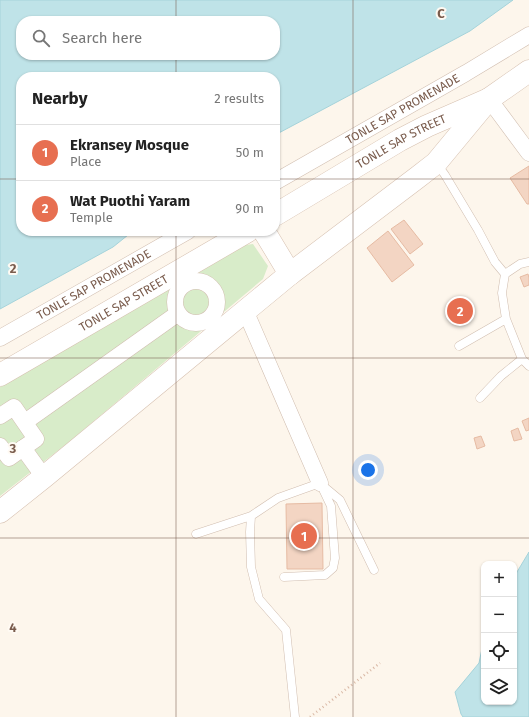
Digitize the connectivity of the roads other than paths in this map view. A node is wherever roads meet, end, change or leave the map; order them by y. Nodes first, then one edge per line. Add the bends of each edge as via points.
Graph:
1 (529, 35) edge
2 (529, 71) edge
3 (489, 99) junction
4 (529, 152) edge
5 (436, 163) junction
6 (280, 179) edge
7 (280, 212) edge
8 (179, 236) edge
9 (241, 236) edge
10 (267, 236) edge
11 (529, 262) edge
12 (290, 274) junction
13 (505, 274) junction
14 (181, 278) junction
15 (246, 310) junction
16 (177, 314) junction
17 (506, 319) junction
18 (214, 326) junction
19 (0, 338) edge
20 (459, 346) dead end
21 (522, 359) junction
22 (529, 366) edge
23 (0, 375) edge
24 (480, 398) dead end
25 (0, 415) edge
26 (25, 422) junction
27 (0, 446) edge
28 (23, 448) junction
29 (44, 477) junction
30 (320, 483) junction
31 (0, 512) edge
32 (251, 516) junction
33 (196, 534) dead end
34 (374, 570) dead end
35 (284, 577) dead end
36 (295, 717) edge

1 - 6 street, TONLE SAP PROMENADE
2 - 3 street, TONLE SAP STREET
3 - 4 street
3 - 5 street
3 - 7 street, TONLE SAP STREET via 400,140
5 - 12 street
5 - 13 lane via 495,262
8 - 19 street, TONLE SAP PROMENADE
9 - 14 street, TONLE SAP STREET
10 - 12 street
11 - 13 lane via 520,264
12 - 15 street
13 - 17 lane via 502,292
14 - 16 street via 181,286 174,301
14 - 18 street via 188,282 202,282 214,290 217,300 211,317
14 - 23 street, TONLE SAP STREET
15 - 18 street
15 - 30 street
16 - 18 street via 191,323 205,322
16 - 26 street
17 - 20 lane
17 - 21 lane
18 - 29 street
21 - 22 lane
21 - 24 lane
25 - 26 street via 14,407
26 - 28 street via 36,439
27 - 28 street via 9,458
28 - 29 street
29 - 31 street
30 - 32 lane via 278,498
30 - 34 lane via 340,500
30 - 35 lane via 331,506 335,558 333,568 325,574
32 - 33 lane
32 - 36 lane via 251,567 259,599 286,630

